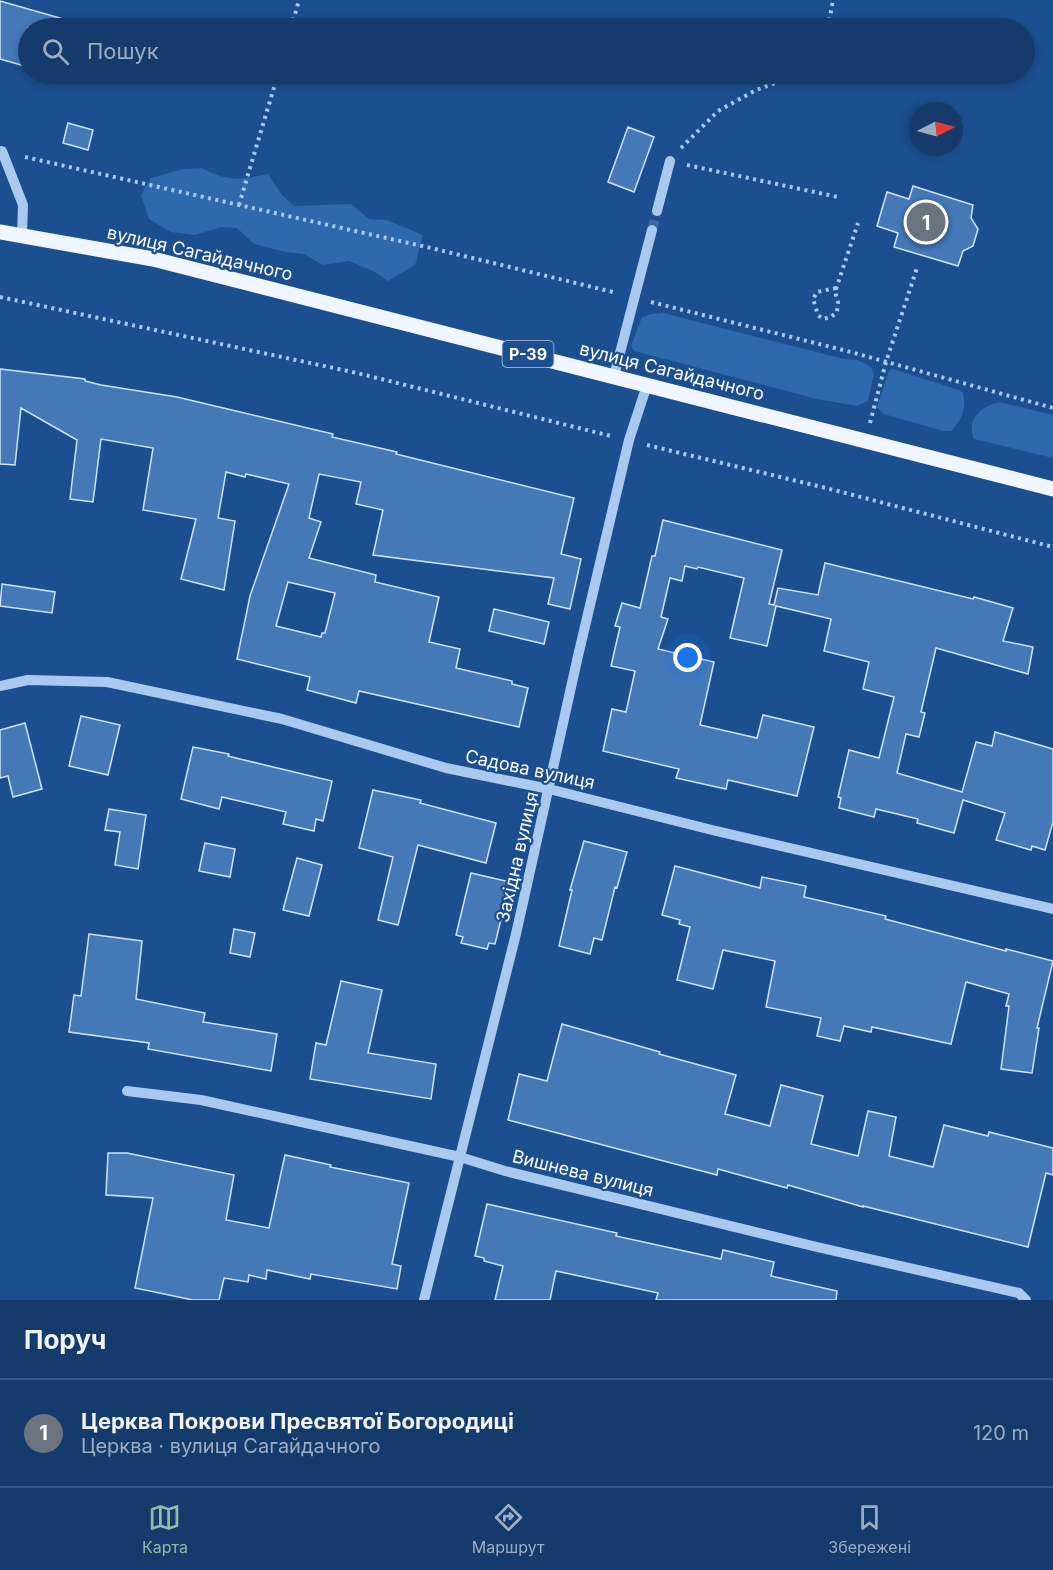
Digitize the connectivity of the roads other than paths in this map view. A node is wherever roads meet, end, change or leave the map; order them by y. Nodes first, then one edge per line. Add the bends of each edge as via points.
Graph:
1 (2, 151) road end
2 (670, 161) road end
3 (657, 211) tunnel mouth
4 (652, 230) tunnel mouth
5 (0, 232) edge
6 (22, 235) junction
7 (614, 376) junction
8 (647, 385) junction
9 (1053, 489) edge
10 (0, 686) edge
11 (549, 789) junction
12 (1053, 909) edge
13 (127, 1091) dead end
14 (460, 1157) junction
15 (424, 1300) edge
16 (1026, 1300) edge

1 - 6 street via 23,205
2 - 3 street
4 - 7 street
5 - 6 main road, вулиця Сагайдачного / Р-39
6 - 7 main road, вулиця Сагайдачного / Р-39 via 153,259
7 - 8 main road, вулиця Сагайдачного / Р-39
8 - 9 main road, вулиця Сагайдачного / Р-39
8 - 11 street, Західна вулиця via 629,440
10 - 11 street, Садова вулиця via 28,680 107,682 282,719 446,768
11 - 12 street, Садова вулиця
11 - 14 street, Західна вулиця
13 - 14 street, Вишнева вулиця via 201,1100
14 - 15 street, Західна вулиця
14 - 16 street, Вишнева вулиця via 817,1247 1019,1293

